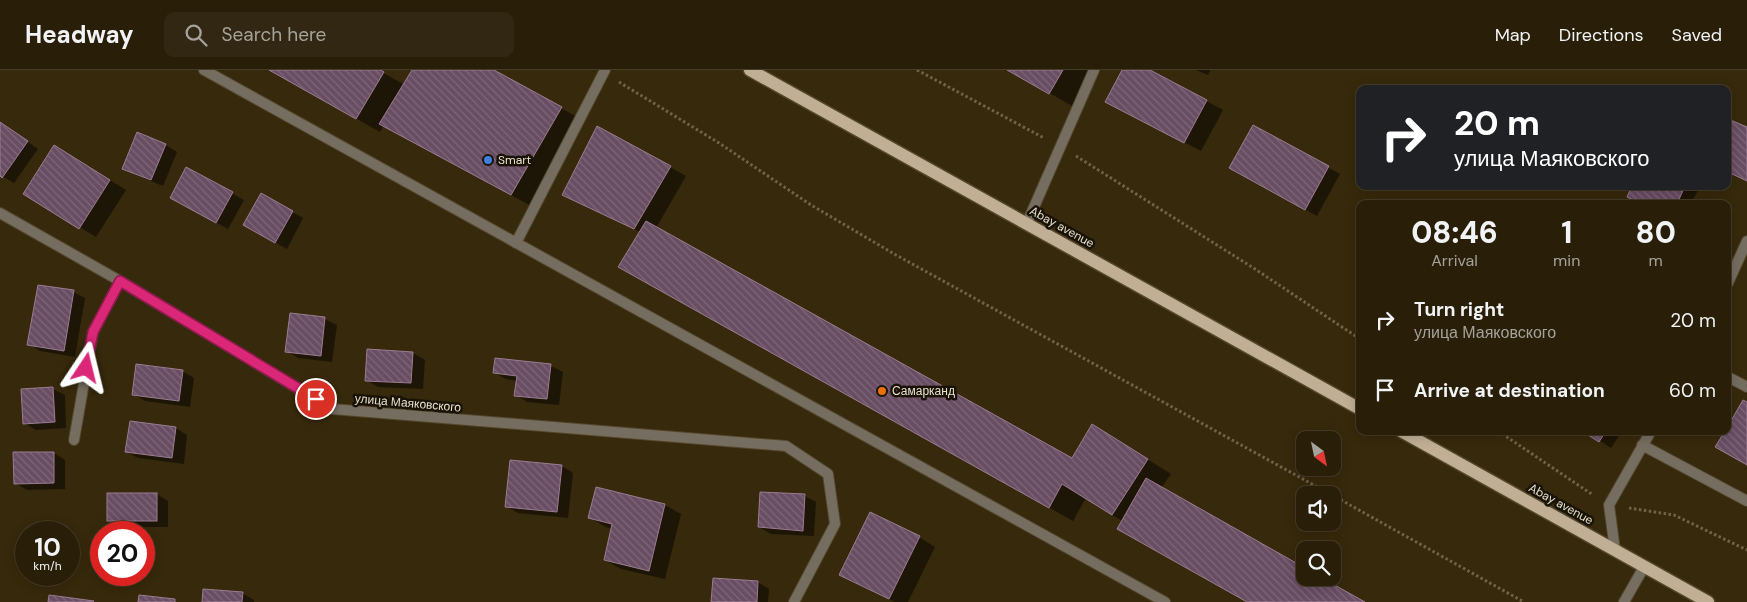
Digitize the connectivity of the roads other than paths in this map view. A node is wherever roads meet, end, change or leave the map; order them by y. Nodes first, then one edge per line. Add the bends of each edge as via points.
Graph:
1 (204, 70) edge
2 (605, 70) edge
3 (750, 70) edge
4 (1094, 70) edge
5 (0, 213) edge
6 (1027, 223) junction
7 (1747, 241) edge
8 (516, 243) junction
9 (1743, 259) edge
10 (1731, 278) edge
11 (120, 281) junction
12 (1731, 379) edge
13 (1747, 387) edge
14 (1356, 407) edge
15 (1407, 435) edge
16 (1648, 435) edge
17 (74, 440) dead end
18 (1642, 445) junction
19 (1747, 501) edge
20 (1615, 550) junction
21 (1644, 566) junction
22 (794, 602) edge
23 (1165, 602) edge
24 (1624, 602) edge
25 (1708, 602) edge

1 - 8 street
2 - 8 street
3 - 6 main road, Abay avenue
4 - 6 street
5 - 11 street, улица Маяковского
6 - 14 main road, Abay avenue
7 - 9 street
8 - 23 street
9 - 10 street
11 - 17 street via 93,332
11 - 22 street, улица Маяковского via 332,409 786,446 828,474 835,524
12 - 13 street
15 - 20 main road, Abay avenue
16 - 18 street
18 - 19 street
18 - 20 street via 1609,505
20 - 21 main road, Abay avenue
21 - 24 street
21 - 25 main road, Abay avenue

